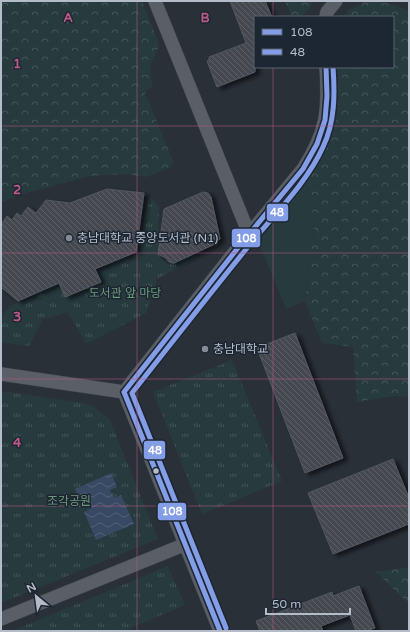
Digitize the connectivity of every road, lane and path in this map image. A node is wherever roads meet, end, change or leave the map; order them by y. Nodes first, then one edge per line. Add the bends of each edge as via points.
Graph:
1 (155, 1) edge
2 (336, 1) edge
3 (326, 16) edge
4 (326, 68) edge
5 (249, 234) junction
6 (1, 374) edge
7 (124, 392) junction
8 (186, 544) junction
9 (1, 619) edge
10 (220, 631) edge

1 - 5 street
2 - 3 street
4 - 5 street via 328,95 323,128 311,158
5 - 7 street
6 - 7 street
7 - 8 street
8 - 9 street
8 - 10 street

